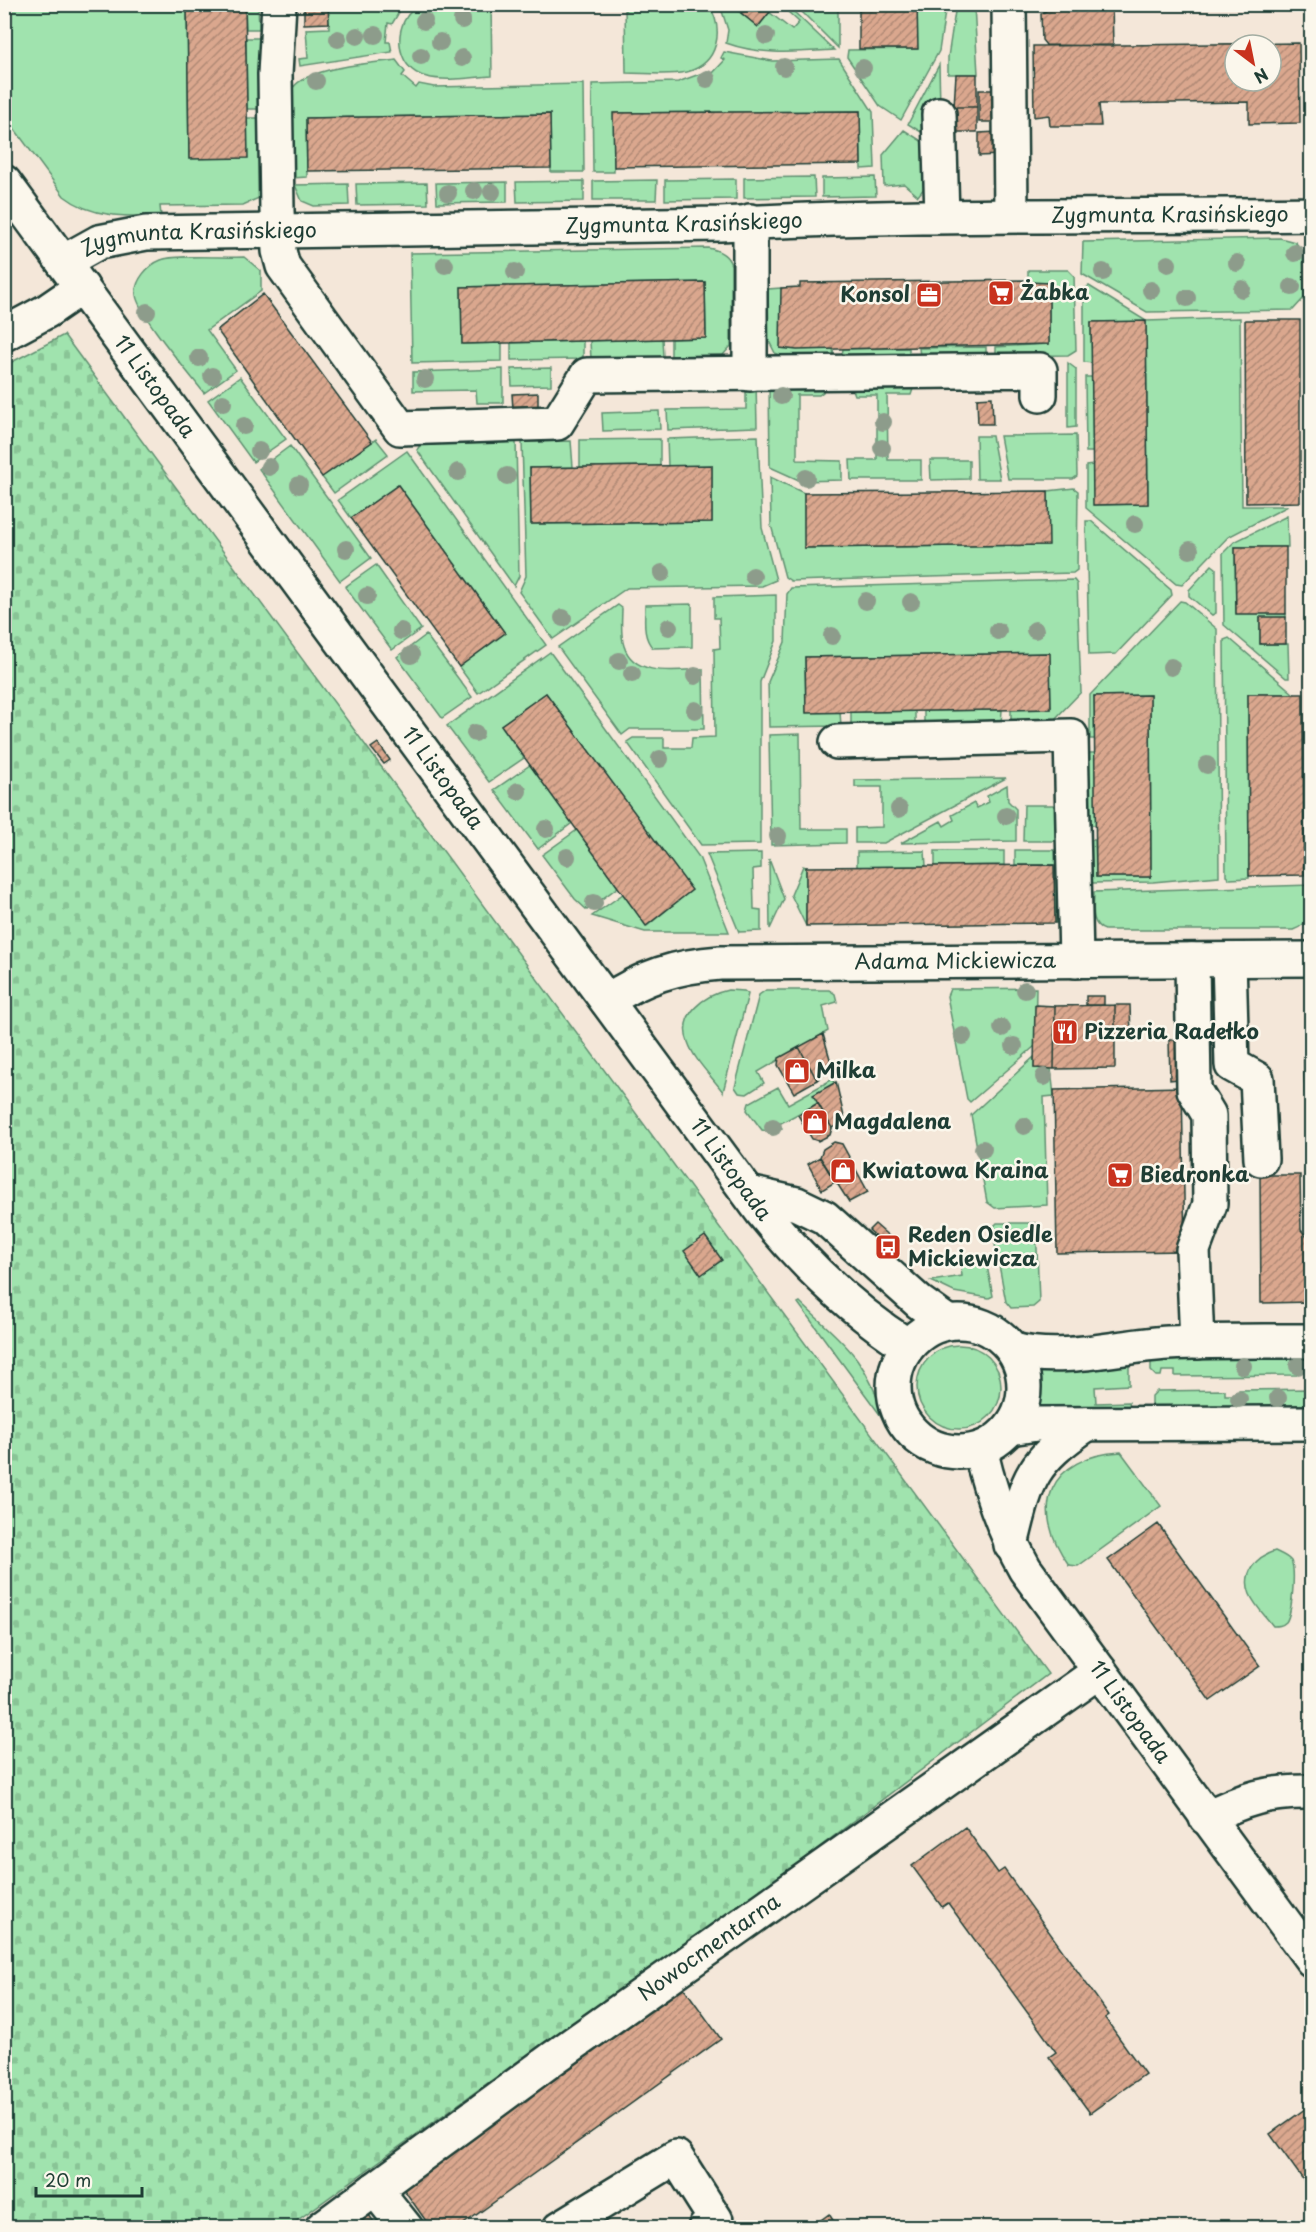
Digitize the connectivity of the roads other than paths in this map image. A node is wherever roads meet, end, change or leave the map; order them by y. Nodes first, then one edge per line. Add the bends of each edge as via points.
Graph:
1 (279, 4) edge
2 (1009, 4) edge
3 (939, 114) dead end
4 (4, 182) edge
5 (1311, 214) edge
6 (1011, 215) junction
7 (942, 216) junction
8 (750, 222) junction
9 (278, 231) junction
10 (73, 275) junction
11 (4, 334) edge
12 (750, 374) junction
13 (1040, 395) dead end
14 (837, 742) dead end
15 (1311, 959) edge
16 (1192, 960) junction
17 (1229, 960) junction
18 (1076, 961) junction
19 (607, 1001) junction
20 (1261, 1159) dead end
21 (749, 1193) junction
22 (947, 1322) junction
23 (1311, 1341) edge
24 (1197, 1342) junction
25 (908, 1346) junction
26 (1013, 1350) junction
27 (1086, 1424) junction
28 (1311, 1424) edge
29 (1010, 1428) junction
30 (980, 1449) junction
31 (1011, 1545) junction
32 (1100, 1671) junction
33 (1311, 1791) edge
34 (1206, 1818) junction
35 (1311, 1959) edge
36 (375, 2189) junction
37 (322, 2228) edge
38 (406, 2228) edge
39 (560, 2228) edge
40 (705, 2228) edge

1 - 9 street via 275,74
2 - 6 street
3 - 7 street
4 - 10 street, 11 Listopada
5 - 6 street, Zygmunta Krasińskiego via 1061,218
6 - 7 street, Zygmunta Krasińskiego
7 - 8 street, Zygmunta Krasińskiego
8 - 9 street, Zygmunta Krasińskiego
8 - 12 street
9 - 10 street, Zygmunta Krasińskiego via 124,235 99,242
9 - 12 street via 283,266 400,428 556,423 587,375
10 - 11 street, Zygmunta Krasińskiego via 46,311
10 - 19 street, 11 Listopada
12 - 13 street via 1040,370
14 - 18 street via 1071,736
15 - 17 street, Adama Mickiewicza
16 - 17 street, Adama Mickiewicza
16 - 18 street, Adama Mickiewicza
16 - 24 street via 1194,1090 1209,1116 1210,1204 1193,1250
17 - 20 street via 1232,1065 1257,1079
18 - 19 street, Adama Mickiewicza via 700,964 651,976
19 - 21 street, 11 Listopada
21 - 22 street via 797,1204 824,1217
21 - 25 street, 11 Listopada via 783,1237 834,1291
22 - 25 street via 927,1330
22 - 26 street via 969,1322 990,1329
23 - 24 street
24 - 26 street via 1059,1355
25 - 30 street via 897,1365 894,1389 898,1412 912,1432 932,1447 956,1452
26 - 29 street via 1022,1366 1024,1384 1022,1407
27 - 28 street
27 - 29 street
27 - 31 street via 1058,1443 1041,1461 1022,1499
29 - 30 street
30 - 31 street, 11 Listopada via 990,1493
31 - 32 street, 11 Listopada
32 - 34 street, 11 Listopada
32 - 36 street, Nowocmentarna via 552,2058
33 - 34 street via 1251,1796
34 - 35 street, 11 Listopada
36 - 37 street, Nowocmentarna
36 - 38 street
39 - 40 street via 676,2157 716,2220

